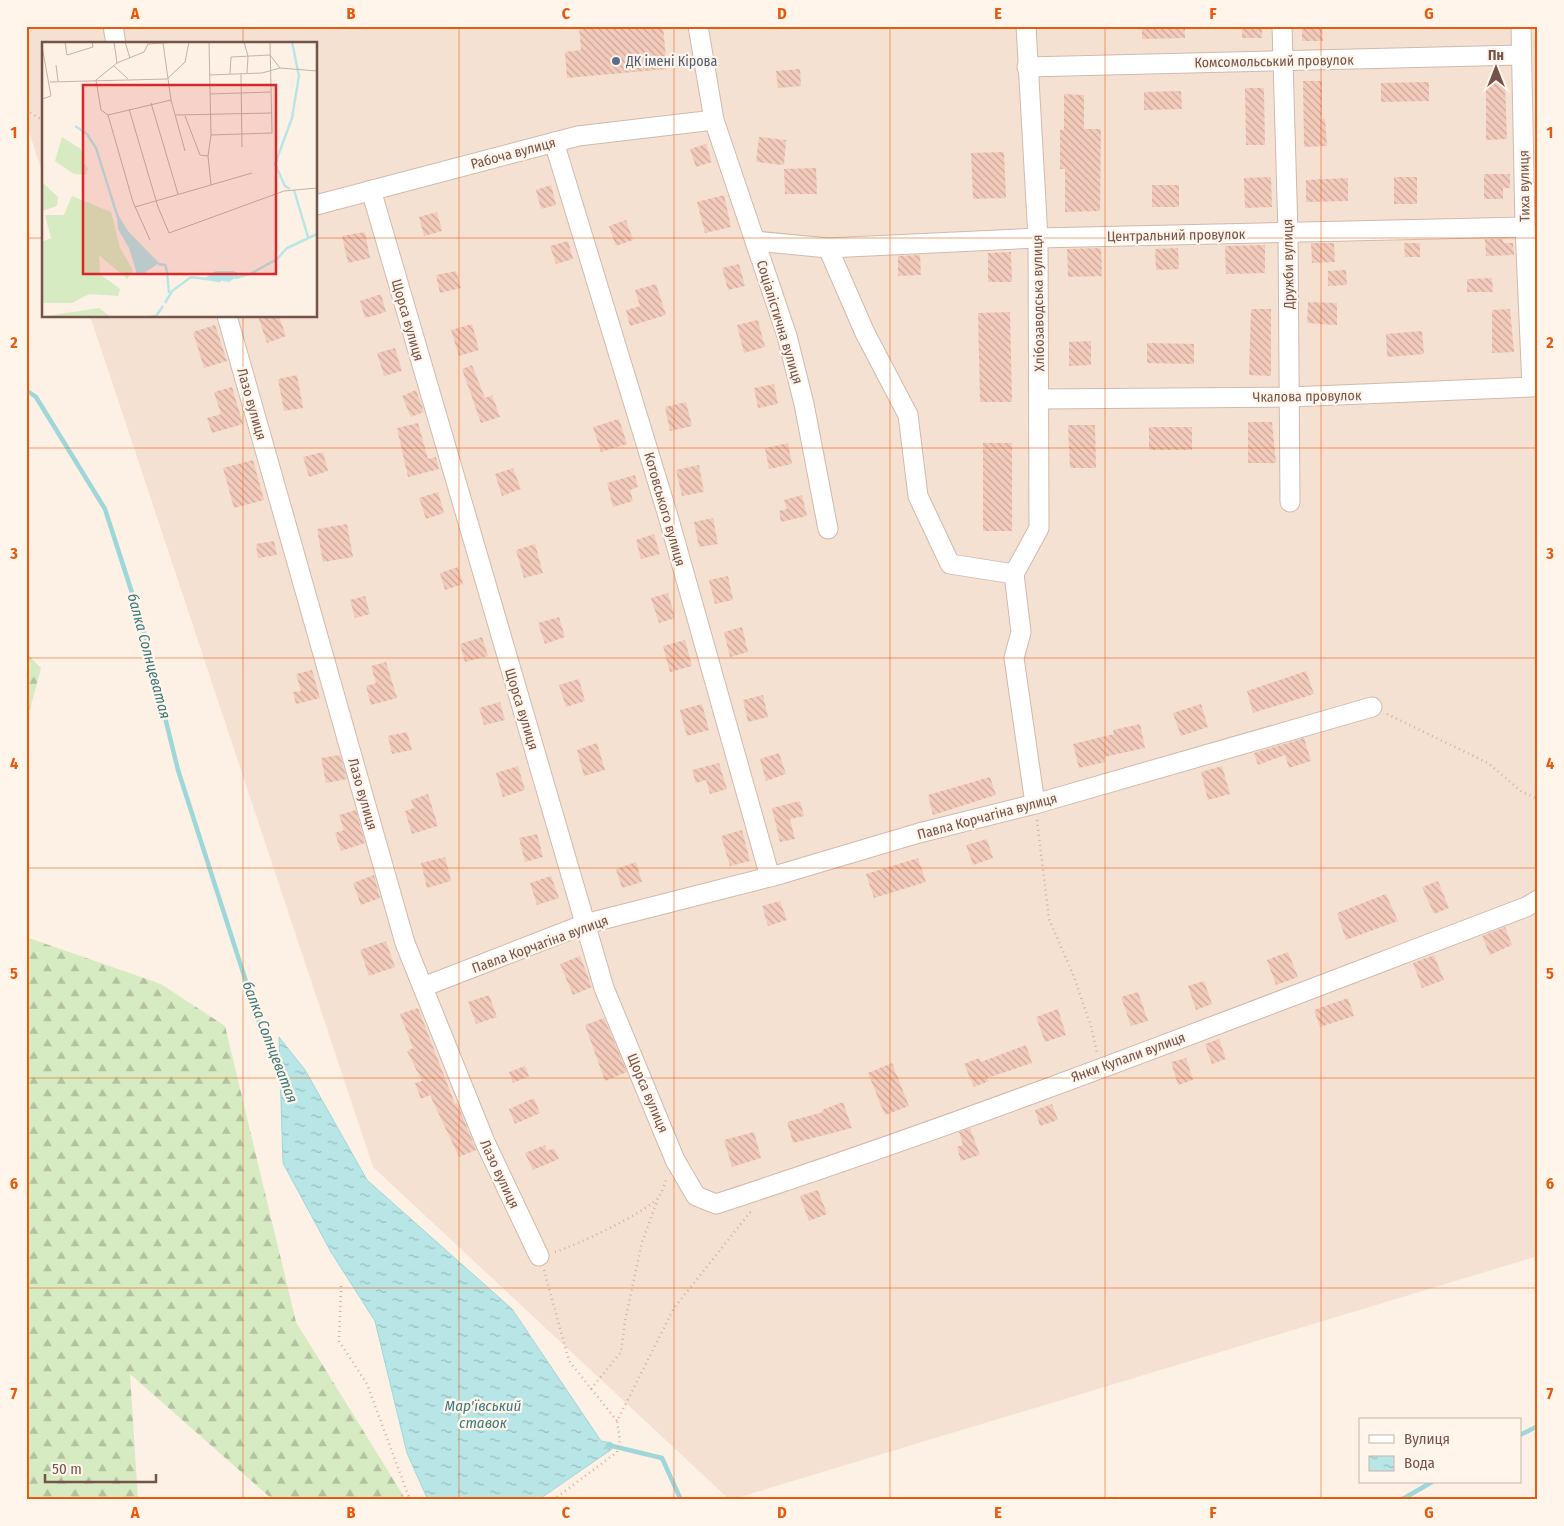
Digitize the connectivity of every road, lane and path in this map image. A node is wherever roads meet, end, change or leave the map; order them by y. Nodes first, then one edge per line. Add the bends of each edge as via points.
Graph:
1 (113, 26) edge
2 (698, 26) edge
3 (1026, 26) edge
4 (1282, 26) edge
5 (1521, 26) edge
6 (116, 42) edge
7 (1521, 55) junction
8 (1283, 61) junction
9 (1027, 67) junction
10 (26, 110) edge
11 (42, 120) edge
12 (714, 120) junction
13 (554, 142) junction
14 (371, 190) junction
15 (318, 204) edge
16 (1525, 227) junction
17 (1288, 233) junction
18 (1038, 238) junction
19 (755, 240) junction
20 (828, 248) junction
21 (228, 318) edge
22 (1530, 345) joint
23 (1290, 397) junction
24 (1040, 399) junction
25 (1290, 502) dead end
26 (828, 529) dead end
27 (1014, 574) junction
28 (1372, 707) joint
29 (1538, 799) edge
30 (1035, 804) junction
31 (770, 877) junction
32 (1538, 900) edge
33 (586, 924) junction
34 (423, 987) junction
35 (1100, 1068) junction
36 (675, 1160) junction
37 (659, 1197) junction
38 (716, 1204) joint
39 (753, 1209) dead end
40 (539, 1256) junction
41 (341, 1286) dead end
42 (591, 1389) junction
43 (617, 1421) junction
44 (410, 1500) edge
45 (553, 1500) edge

1 - 6 street
2 - 12 street, Соціалістична вулиця
3 - 9 street, Хлібозаводська вулиця
4 - 8 street, Дружби вулиця
5 - 7 street, Тиха вулиця
7 - 8 street, Комсомольський провулок
7 - 16 street, Тиха вулиця
8 - 9 street, Комсомольський провулок
8 - 17 street, Дружби вулиця
9 - 18 street, Хлібозаводська вулиця
10 - 11 path
12 - 13 street, Рабоча вулиця via 578,136
12 - 19 street, Соціалістична вулиця
13 - 14 street, Рабоча вулиця
13 - 31 street, Котовського вулиця via 668,516
14 - 15 street, Рабоча вулиця
14 - 33 street, Щорса вулиця
16 - 17 street, Центральний провулок
16 - 22 street, Тиха вулиця
17 - 18 street, Центральний провулок
17 - 23 street, Дружби вулиця
18 - 20 street, Центральний провулок
18 - 24 street, Хлібозаводська вулиця
19 - 20 street, Центральний провулок
19 - 26 street, Соціалістична вулиця via 804,404
20 - 27 street via 865,333 908,415 918,496 950,564
21 - 34 street, Лазо вулиця via 405,943
22 - 23 street, Чкалова провулок via 1532,387
23 - 24 street, Чкалова провулок
23 - 25 street, Дружби вулиця
24 - 27 street, Хлібозаводська вулиця via 1039,528
27 - 30 street via 1021,632 1014,658
28 - 29 path via 1488,763 1522,792
28 - 30 street, Павла Корчагіна вулиця
30 - 31 street, Павла Корчагіна вулиця via 919,833
30 - 35 path via 1049,919 1092,1026
31 - 33 street, Павла Корчагіна вулиця
32 - 35 street, Янки Купали вулиця
33 - 34 street, Павла Корчагіна вулиця
33 - 36 street, Щорса вулиця via 604,988
34 - 40 street, Лазо вулиця via 485,1142
35 - 38 street, Янки Купали вулиця
36 - 37 path
36 - 38 street, Щорса вулиця via 696,1196
37 - 40 path via 626,1219 571,1247
37 - 42 path via 642,1242 621,1352
39 - 43 path via 674,1308
40 - 42 path via 569,1361
41 - 44 path via 339,1341 367,1384
42 - 43 path
43 - 45 path via 620,1440 617,1452

